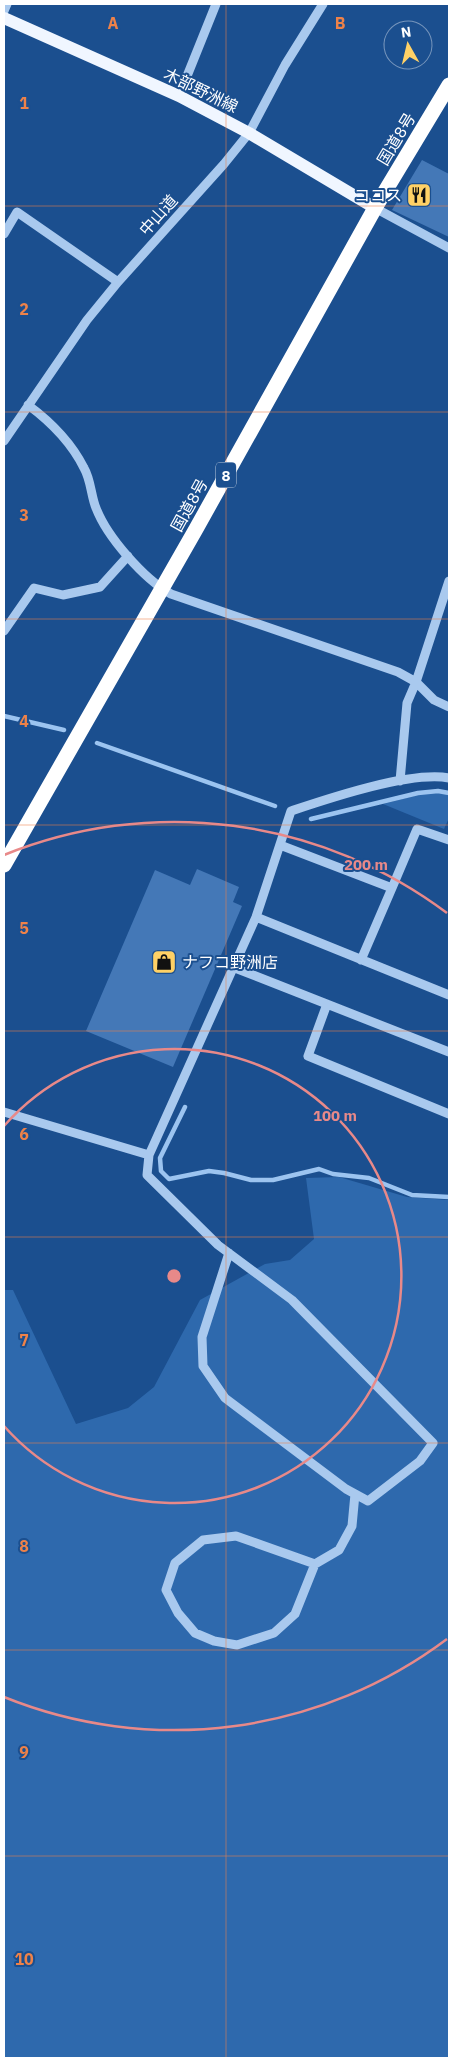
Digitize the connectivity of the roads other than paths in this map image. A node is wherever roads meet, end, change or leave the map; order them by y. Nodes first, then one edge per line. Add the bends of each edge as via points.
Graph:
1 (7, 4) edge
2 (216, 4) edge
3 (323, 4) edge
4 (4, 11) edge
5 (4, 18) edge
6 (449, 85) edge
7 (179, 96) junction
8 (249, 133) junction
9 (375, 208) junction
10 (4, 234) edge
11 (449, 248) edge
12 (118, 282) junction
13 (28, 405) junction
14 (4, 440) edge
15 (128, 556) junction
16 (449, 581) edge
17 (161, 588) junction
18 (4, 631) edge
19 (416, 682) junction
20 (449, 707) edge
21 (449, 778) edge
22 (400, 781) junction
23 (449, 840) edge
24 (280, 846) junction
25 (4, 864) edge
26 (392, 888) junction
27 (256, 918) junction
28 (361, 960) junction
29 (236, 968) junction
30 (448, 991) edge
31 (327, 1004) junction
32 (449, 1052) edge
33 (4, 1112) edge
34 (449, 1114) edge
35 (149, 1155) junction
36 (229, 1253) junction
37 (355, 1494) junction
38 (315, 1564) junction

1 - 4 street
2 - 7 street
3 - 8 street, 中山道 via 285,64
5 - 7 main road, 木部野洲線
6 - 9 highway, 国道8号 / 8
7 - 8 main road, 木部野洲線
8 - 9 main road, 木部野洲線
8 - 12 street, 中山道
9 - 11 street
9 - 17 highway, 国道8号 / 8
10 - 12 street via 17,212
12 - 13 street, 中山道 via 87,320
13 - 14 street, 中山道
13 - 15 street via 50,421 81,462 104,527
15 - 17 street
15 - 18 street via 100,587 63,595 34,588
16 - 19 street
17 - 19 street via 398,672
17 - 25 highway, 国道8号 / 8
19 - 20 street via 434,700
19 - 22 street via 407,703
21 - 22 street via 438,776
22 - 24 street via 291,811
23 - 26 street via 417,829
24 - 26 street
24 - 27 street
26 - 28 street
27 - 28 street
27 - 29 street
28 - 30 street
29 - 31 street
29 - 35 street
31 - 32 street
31 - 34 street via 308,1056
33 - 35 street
35 - 36 street via 147,1175
36 - 37 street via 202,1337 203,1366 225,1398
36 - 37 street via 292,1300 434,1443 420,1461 368,1501
37 - 38 street via 352,1526 339,1550
38 - 38 street via 236,1536 203,1540 175,1563 166,1590 194,1634 237,1645 274,1633 294,1614

